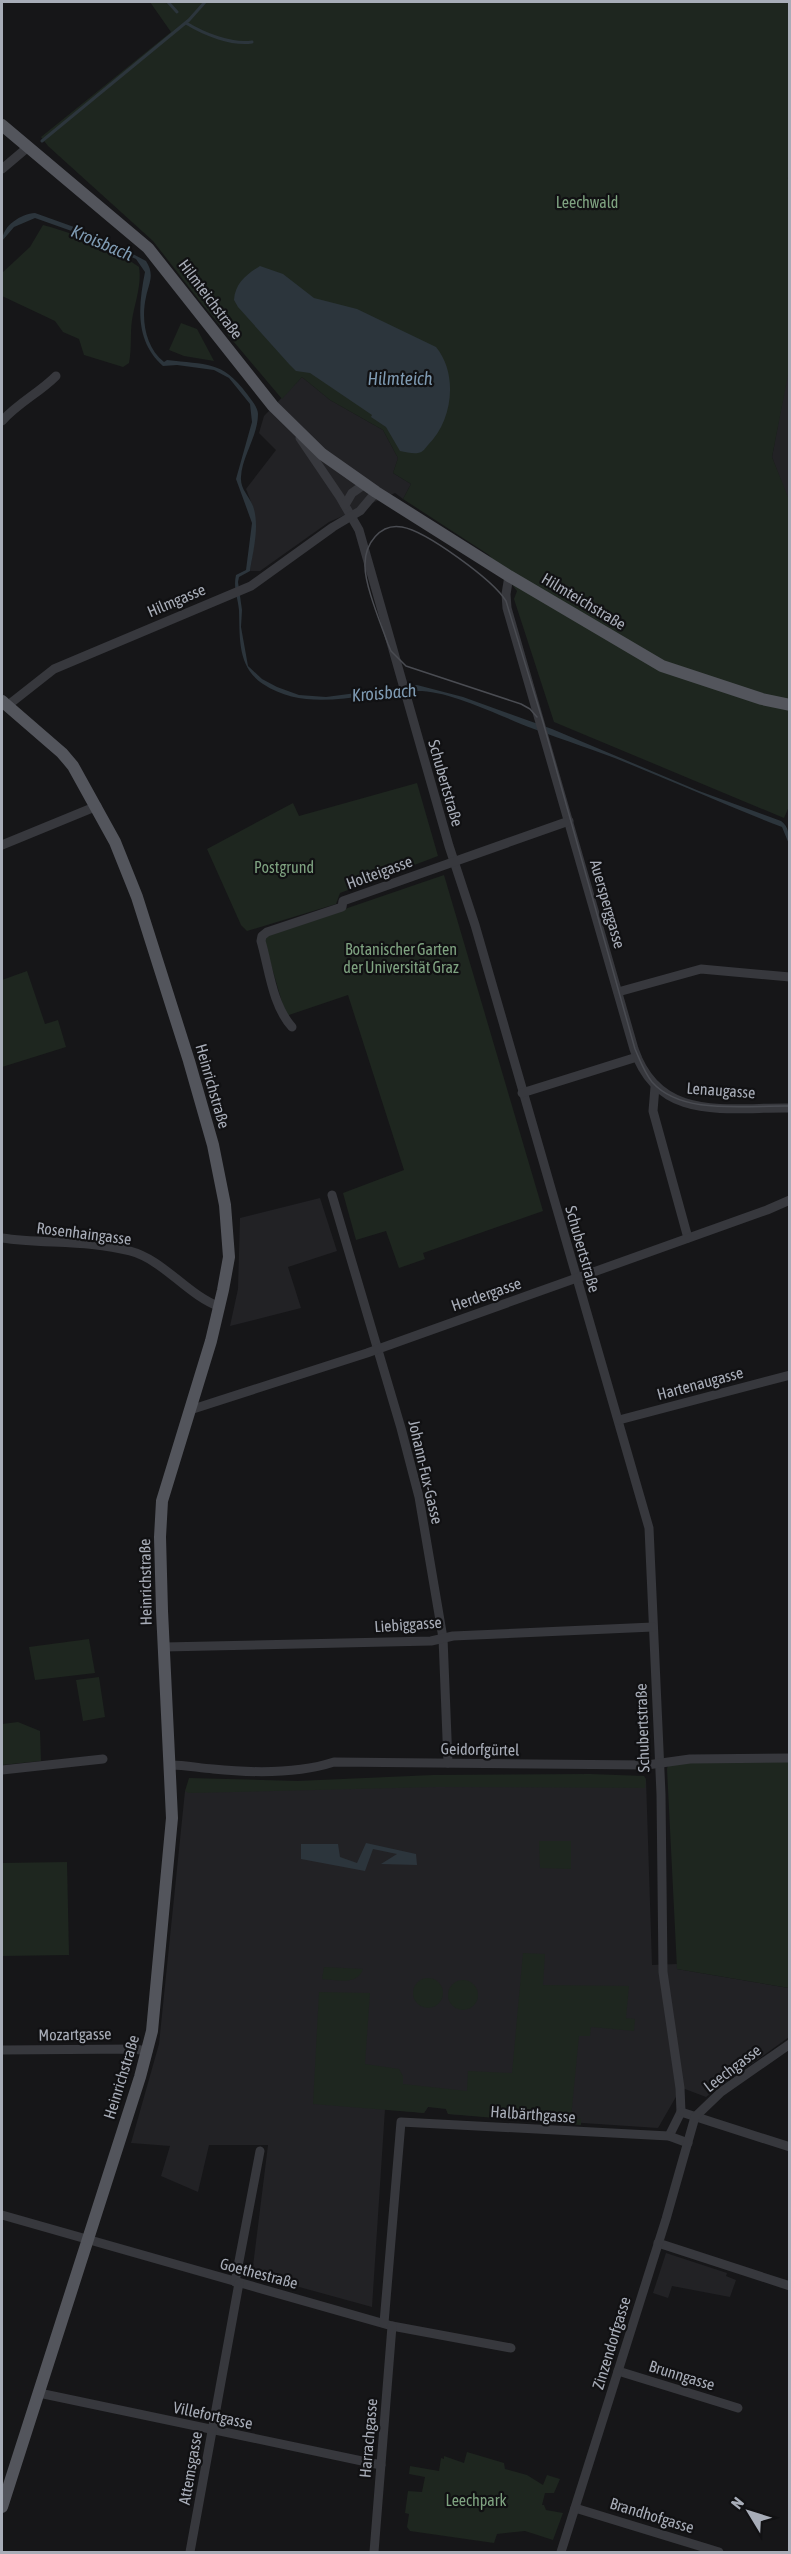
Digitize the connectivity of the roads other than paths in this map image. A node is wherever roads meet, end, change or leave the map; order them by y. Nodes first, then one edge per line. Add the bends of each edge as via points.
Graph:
1 (2, 125) edge
2 (28, 147) junction
3 (2, 169) edge
4 (56, 376) dead end
5 (2, 421) edge
6 (295, 430) junction
7 (365, 484) junction
8 (376, 492) junction
9 (345, 505) junction
10 (352, 516) junction
11 (509, 576) junction
12 (4, 703) edge
13 (789, 705) edge
14 (97, 806) junction
15 (568, 821) junction
16 (2, 845) edge
17 (454, 861) junction
18 (789, 977) edge
19 (618, 992) junction
20 (292, 1027) dead end
21 (637, 1058) junction
22 (654, 1087) junction
23 (522, 1093) junction
24 (789, 1108) edge
25 (332, 1195) dead end
26 (789, 1200) edge
27 (2, 1238) edge
28 (688, 1238) junction
29 (576, 1279) junction
30 (220, 1307) junction
31 (377, 1349) junction
32 (789, 1375) edge
33 (190, 1410) junction
34 (619, 1420) junction
35 (653, 1627) junction
36 (443, 1638) junction
37 (164, 1647) junction
38 (789, 1758) edge
39 (103, 1759) dead end
40 (448, 1763) junction
41 (658, 1763) junction
42 (171, 1764) junction
43 (2, 1770) edge
44 (789, 2044) edge
45 (2, 2050) edge
46 (148, 2051) junction
47 (681, 2112) junction
48 (695, 2117) junction
49 (399, 2127) joint
50 (669, 2136) junction
51 (688, 2143) junction
52 (789, 2147) edge
53 (260, 2151) dead end
54 (2, 2215) edge
55 (87, 2239) junction
56 (658, 2243) junction
57 (237, 2282) junction
58 (789, 2286) edge
59 (388, 2325) junction
60 (511, 2348) dead end
61 (618, 2371) junction
62 (39, 2393) junction
63 (738, 2409) dead end
64 (213, 2430) junction
65 (381, 2465) junction
66 (2, 2507) edge
67 (575, 2508) junction
68 (190, 2553) edge
69 (374, 2553) edge
70 (561, 2553) edge
71 (719, 2553) edge

1 - 2 main road, Hilmteichstraße
2 - 3 street
2 - 6 main road, Hilmteichstraße via 42,148 79,178 105,211 156,256 267,400
4 - 5 street
6 - 7 main road, Hilmteichstraße
6 - 9 street, Schubertstraße
7 - 8 main road, Hilmteichstraße
7 - 9 street via 352,493
8 - 10 street
8 - 11 main road, Hilmteichstraße
9 - 10 street, Schubertstraße
10 - 12 street, Hilmgasse via 242,589 54,669
10 - 17 street, Schubertstraße
11 - 13 main road, Hilmteichstraße via 662,666
11 - 15 street, Auersperggasse via 507,608
12 - 14 main road, Heinrichstraße via 62,753
14 - 16 street
14 - 30 main road, Heinrichstraße via 137,897 213,1145 225,1205 229,1257
15 - 17 street, Holteigasse
15 - 19 street, Auersperggasse
17 - 20 street, Holteigasse via 343,901 342,907 262,936 277,1001
17 - 23 street, Schubertstraße
18 - 19 street via 701,969
19 - 21 street, Auersperggasse
21 - 22 street, Auersperggasse
21 - 23 street
22 - 24 street, Lenaugasse via 672,1099 694,1105
22 - 28 street, Auersperggasse via 654,1111
23 - 29 street, Schubertstraße
25 - 31 street, Johann-Fux-Gasse
26 - 28 street, Herdergasse
27 - 30 street, Rosenhaingasse via 131,1251 206,1302
28 - 29 street, Herdergasse
29 - 31 street, Herdergasse
29 - 34 street, Schubertstraße
30 - 33 main road, Heinrichstraße
31 - 33 street, Herdergasse
31 - 36 street, Johann-Fux-Gasse via 418,1497
32 - 34 street, Hartenaugasse
33 - 37 main road, Heinrichstraße via 162,1501
34 - 35 street, Schubertstraße via 649,1528
35 - 36 street, Liebiggasse
35 - 41 street, Schubertstraße
36 - 37 street, Liebiggasse
36 - 40 street, Johann-Fux-Gasse
37 - 42 main road, Heinrichstraße
38 - 41 street, Geidorfgürtel
39 - 43 street
40 - 41 street, Geidorfgürtel
40 - 42 street, Geidorfgürtel via 334,1762 293,1770 215,1770
41 - 47 street, Schubertstraße via 663,1972
42 - 46 main road, Heinrichstraße via 172,1818
44 - 48 street, Leechgasse via 721,2092
45 - 46 street, Mozartgasse
46 - 55 main road, Heinrichstraße
47 - 48 street
47 - 50 street
48 - 51 street, Zinzendorfgasse
48 - 52 street
49 - 50 street, Halbärthgasse via 400,2122 435,2122
49 - 59 street, Harrachgasse
50 - 51 street, Halbärthgasse
51 - 56 street, Zinzendorfgasse
53 - 57 street, Attemsgasse
54 - 55 street, Goethestraße
55 - 57 street, Goethestraße
55 - 62 main road, Heinrichstraße
56 - 58 street
56 - 61 street, Zinzendorfgasse
57 - 59 street, Goethestraße
57 - 64 street, Attemsgasse
59 - 60 street, Goethestraße
59 - 65 street, Harrachgasse
61 - 63 street, Brunngasse
61 - 67 street, Zinzendorfgasse
62 - 64 street, Villefortgasse
62 - 66 main road, Heinrichstraße
64 - 65 street, Villefortgasse
64 - 68 street, Attemsgasse
65 - 69 street, Harrachgasse
67 - 70 street, Zinzendorfgasse
67 - 71 street, Brandhofgasse

